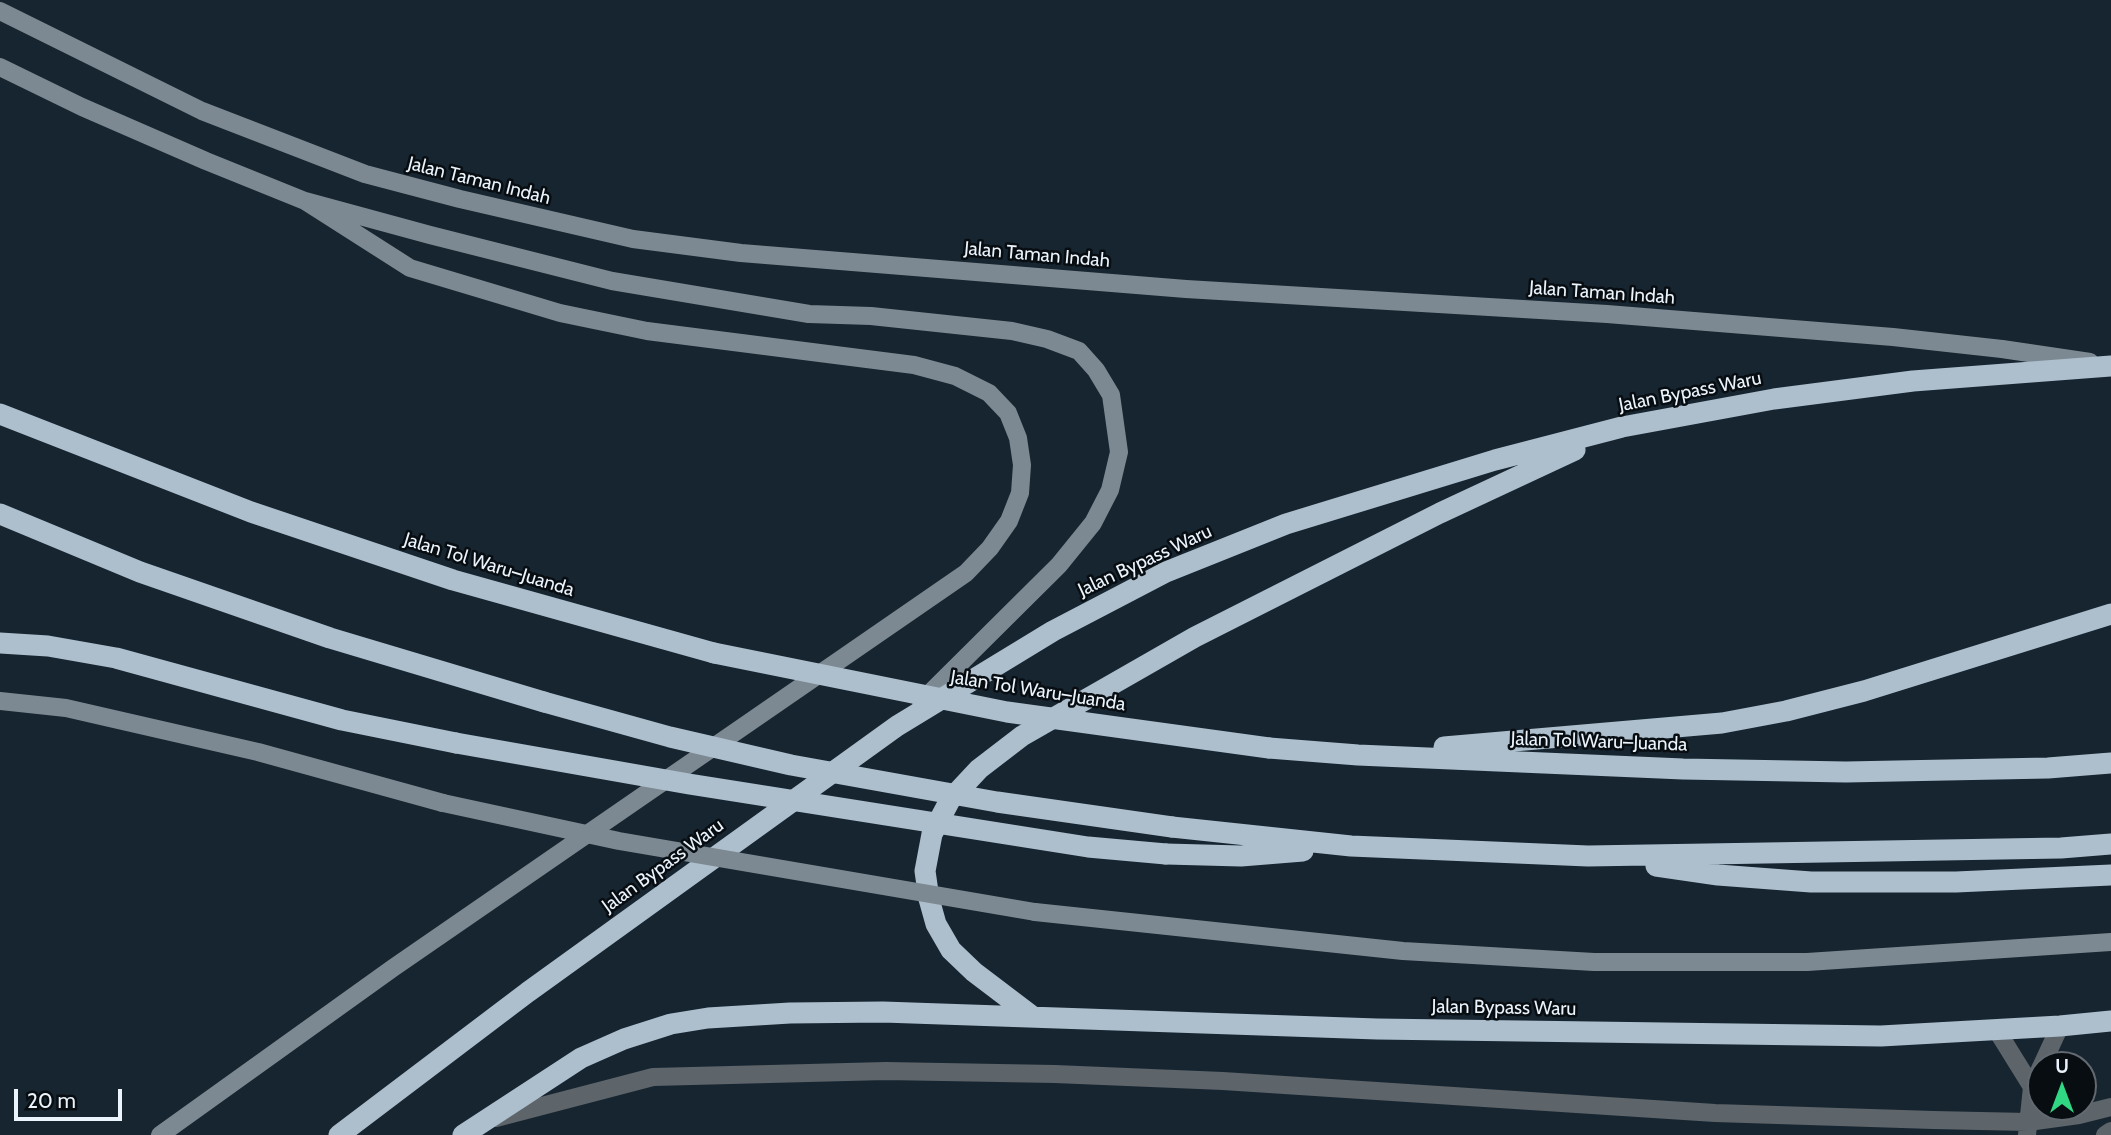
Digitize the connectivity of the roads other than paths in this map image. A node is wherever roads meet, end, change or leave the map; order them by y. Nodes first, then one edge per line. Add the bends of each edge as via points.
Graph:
1 (0, 11) edge
2 (0, 67) edge
3 (305, 201) junction
4 (2111, 366) edge
5 (0, 414) edge
6 (1622, 427) junction
7 (0, 514) edge
8 (2111, 614) edge
9 (0, 643) edge
10 (0, 701) edge
11 (897, 726) junction
12 (1358, 755) junction
13 (2111, 764) edge
14 (2111, 844) edge
15 (1351, 846) junction
16 (1588, 856) junction
17 (2111, 875) edge
18 (2111, 942) edge
19 (1032, 1016) junction
20 (2111, 1021) edge
21 (2060, 1026) junction
22 (1996, 1030) junction
23 (2049, 1051) edge
24 (2027, 1079) edge
25 (2111, 1107) edge
26 (1933, 1120) junction
27 (483, 1122) junction
28 (2027, 1128) edge
29 (2111, 1131) edge
30 (160, 1135) edge
31 (340, 1135) edge
32 (463, 1135) edge
33 (1955, 1135) edge
34 (2105, 1135) edge

1 - 4 street, Jalan Taman Indah via 202,110 365,174 633,239 741,253 1186,289 1607,314 1893,337
2 - 3 street via 82,107
3 - 11 street via 612,281 809,314 1012,331 1079,351 1111,395 1119,453 1110,490 1093,523 1059,565
3 - 30 street via 410,268 560,313 647,331 914,365 956,376 989,393 1008,413 1018,438 1020,493 1009,521 966,573 393,968
4 - 6 highway, Jalan Bypass Waru via 1888,384
5 - 12 highway, Jalan Tol Waru–Juanda, bridge via 251,512 377,555 714,653 1007,712 1269,748
6 - 11 highway, Jalan Bypass Waru via 1313,515 1178,567 1053,631
6 - 19 highway via 1195,637 1022,736 979,769 950,800 932,834 925,871 929,898 936,924 951,950
7 - 15 highway, bridge via 140,572 330,638 670,737 791,765 997,802
8 - 12 highway via 1864,691 1773,714 1722,723
9 - 15 highway, bridge via 116,658 342,720 456,743 1088,847 1241,856
10 - 18 street, bridge via 66,708 258,752 443,803 632,844 1035,912 1403,951 1594,962 1807,962
11 - 31 highway, Jalan Bypass Waru via 527,992
12 - 13 highway, Jalan Tol Waru–Juanda via 1846,772
14 - 16 highway
15 - 16 highway
16 - 17 highway via 1718,875 1811,882
19 - 22 highway, Jalan Bypass Waru via 1625,1033 1881,1036
19 - 27 highway, Jalan Bypass Waru via 790,1013 671,1024 581,1058
20 - 21 highway, Jalan Bypass Waru
21 - 22 highway, Jalan Bypass Waru
21 - 23 lane
22 - 24 lane
25 - 28 lane
26 - 27 lane via 1715,1113 1209,1081 886,1071 653,1077
26 - 28 lane
26 - 33 lane
27 - 32 highway, Jalan Bypass Waru
29 - 34 lane

